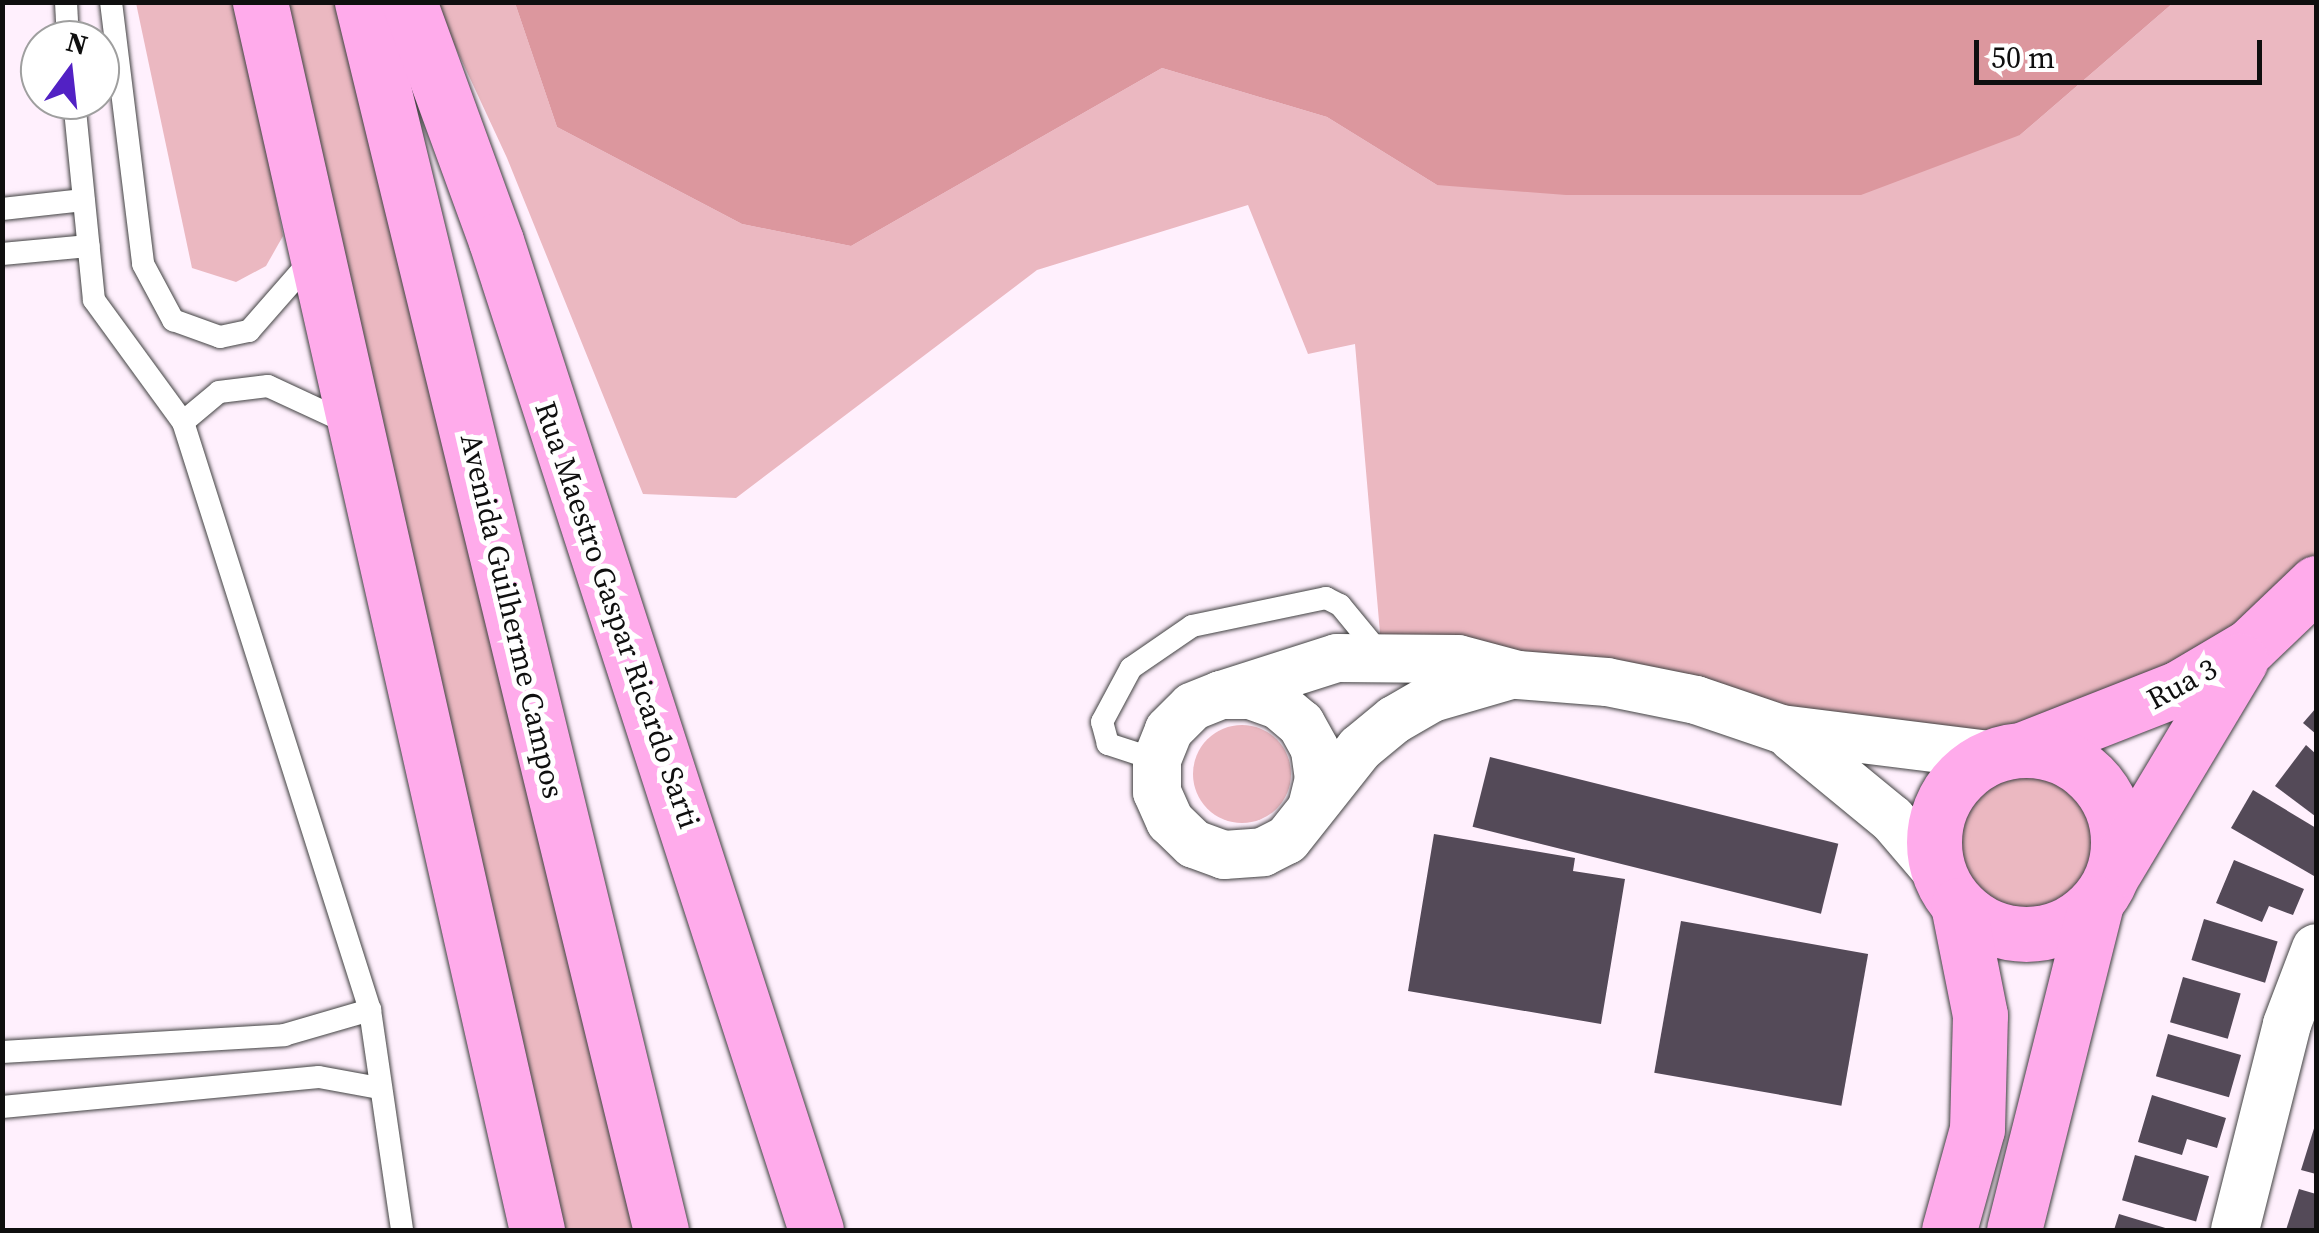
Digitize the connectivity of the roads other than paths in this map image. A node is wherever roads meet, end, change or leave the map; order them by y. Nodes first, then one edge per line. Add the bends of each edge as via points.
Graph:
1 (111, 2) edge
2 (260, 2) edge
3 (362, 2) edge
4 (409, 2) edge
5 (76, 120) edge
6 (84, 200) junction
7 (2, 209) edge
8 (89, 246) junction
9 (2, 254) edge
10 (314, 256) junction
11 (183, 422) junction
12 (352, 426) junction
13 (2316, 583) edge
14 (2250, 646) junction
15 (1382, 656) junction
16 (1518, 674) junction
17 (1221, 695) junction
18 (1781, 729) junction
19 (2008, 752) junction
20 (1157, 760) junction
21 (1312, 808) junction
22 (2105, 888) junction
23 (1948, 890) junction
24 (2316, 948) edge
25 (370, 1010) junction
26 (2, 1052) edge
27 (379, 1088) junction
28 (2, 1108) edge
29 (402, 1230) edge
30 (537, 1230) edge
31 (661, 1230) edge
32 (816, 1230) edge
33 (1950, 1230) edge
34 (2014, 1230) edge
35 (2235, 1230) edge

1 - 10 lane via 143,264 174,320 220,337 249,332
2 - 10 street
3 - 31 street, Avenida Guilherme Campos
4 - 32 street, Rua Maestro Gaspar Ricardo Sarti via 496,241
5 - 6 lane
6 - 7 lane
6 - 8 lane
8 - 9 lane
8 - 11 lane via 94,300
10 - 12 street
11 - 12 lane via 219,392 268,386
11 - 25 lane
12 - 30 street
13 - 14 street, Rua 3
14 - 19 street, Rua 3 via 2120,716
14 - 22 street via 2200,719
15 - 16 street via 1458,659
15 - 17 street via 1277,672
15 - 20 lane via 1340,605 1326,598 1192,626 1131,668 1102,722 1108,744
16 - 18 street via 1696,700
16 - 21 street via 1474,682 1394,720 1360,748
17 - 20 street via 1192,707 1169,730
17 - 21 street via 1250,695 1278,705 1301,724 1315,750 1319,779
18 - 19 street
18 - 23 street via 1879,807
19 - 22 street via 2061,756 2091,775 2111,803 2120,838
19 - 23 street via 1960,775 1940,804 1932,839
20 - 21 street via 1157,792 1170,821 1194,844 1224,855 1263,852 1287,840
22 - 23 street via 2072,923 2027,934 1982,924
22 - 34 street
23 - 33 street via 1980,1016 1977,1129
24 - 35 street via 2287,1024
25 - 26 lane via 284,1034
25 - 27 lane
27 - 28 lane via 319,1078
27 - 29 lane

